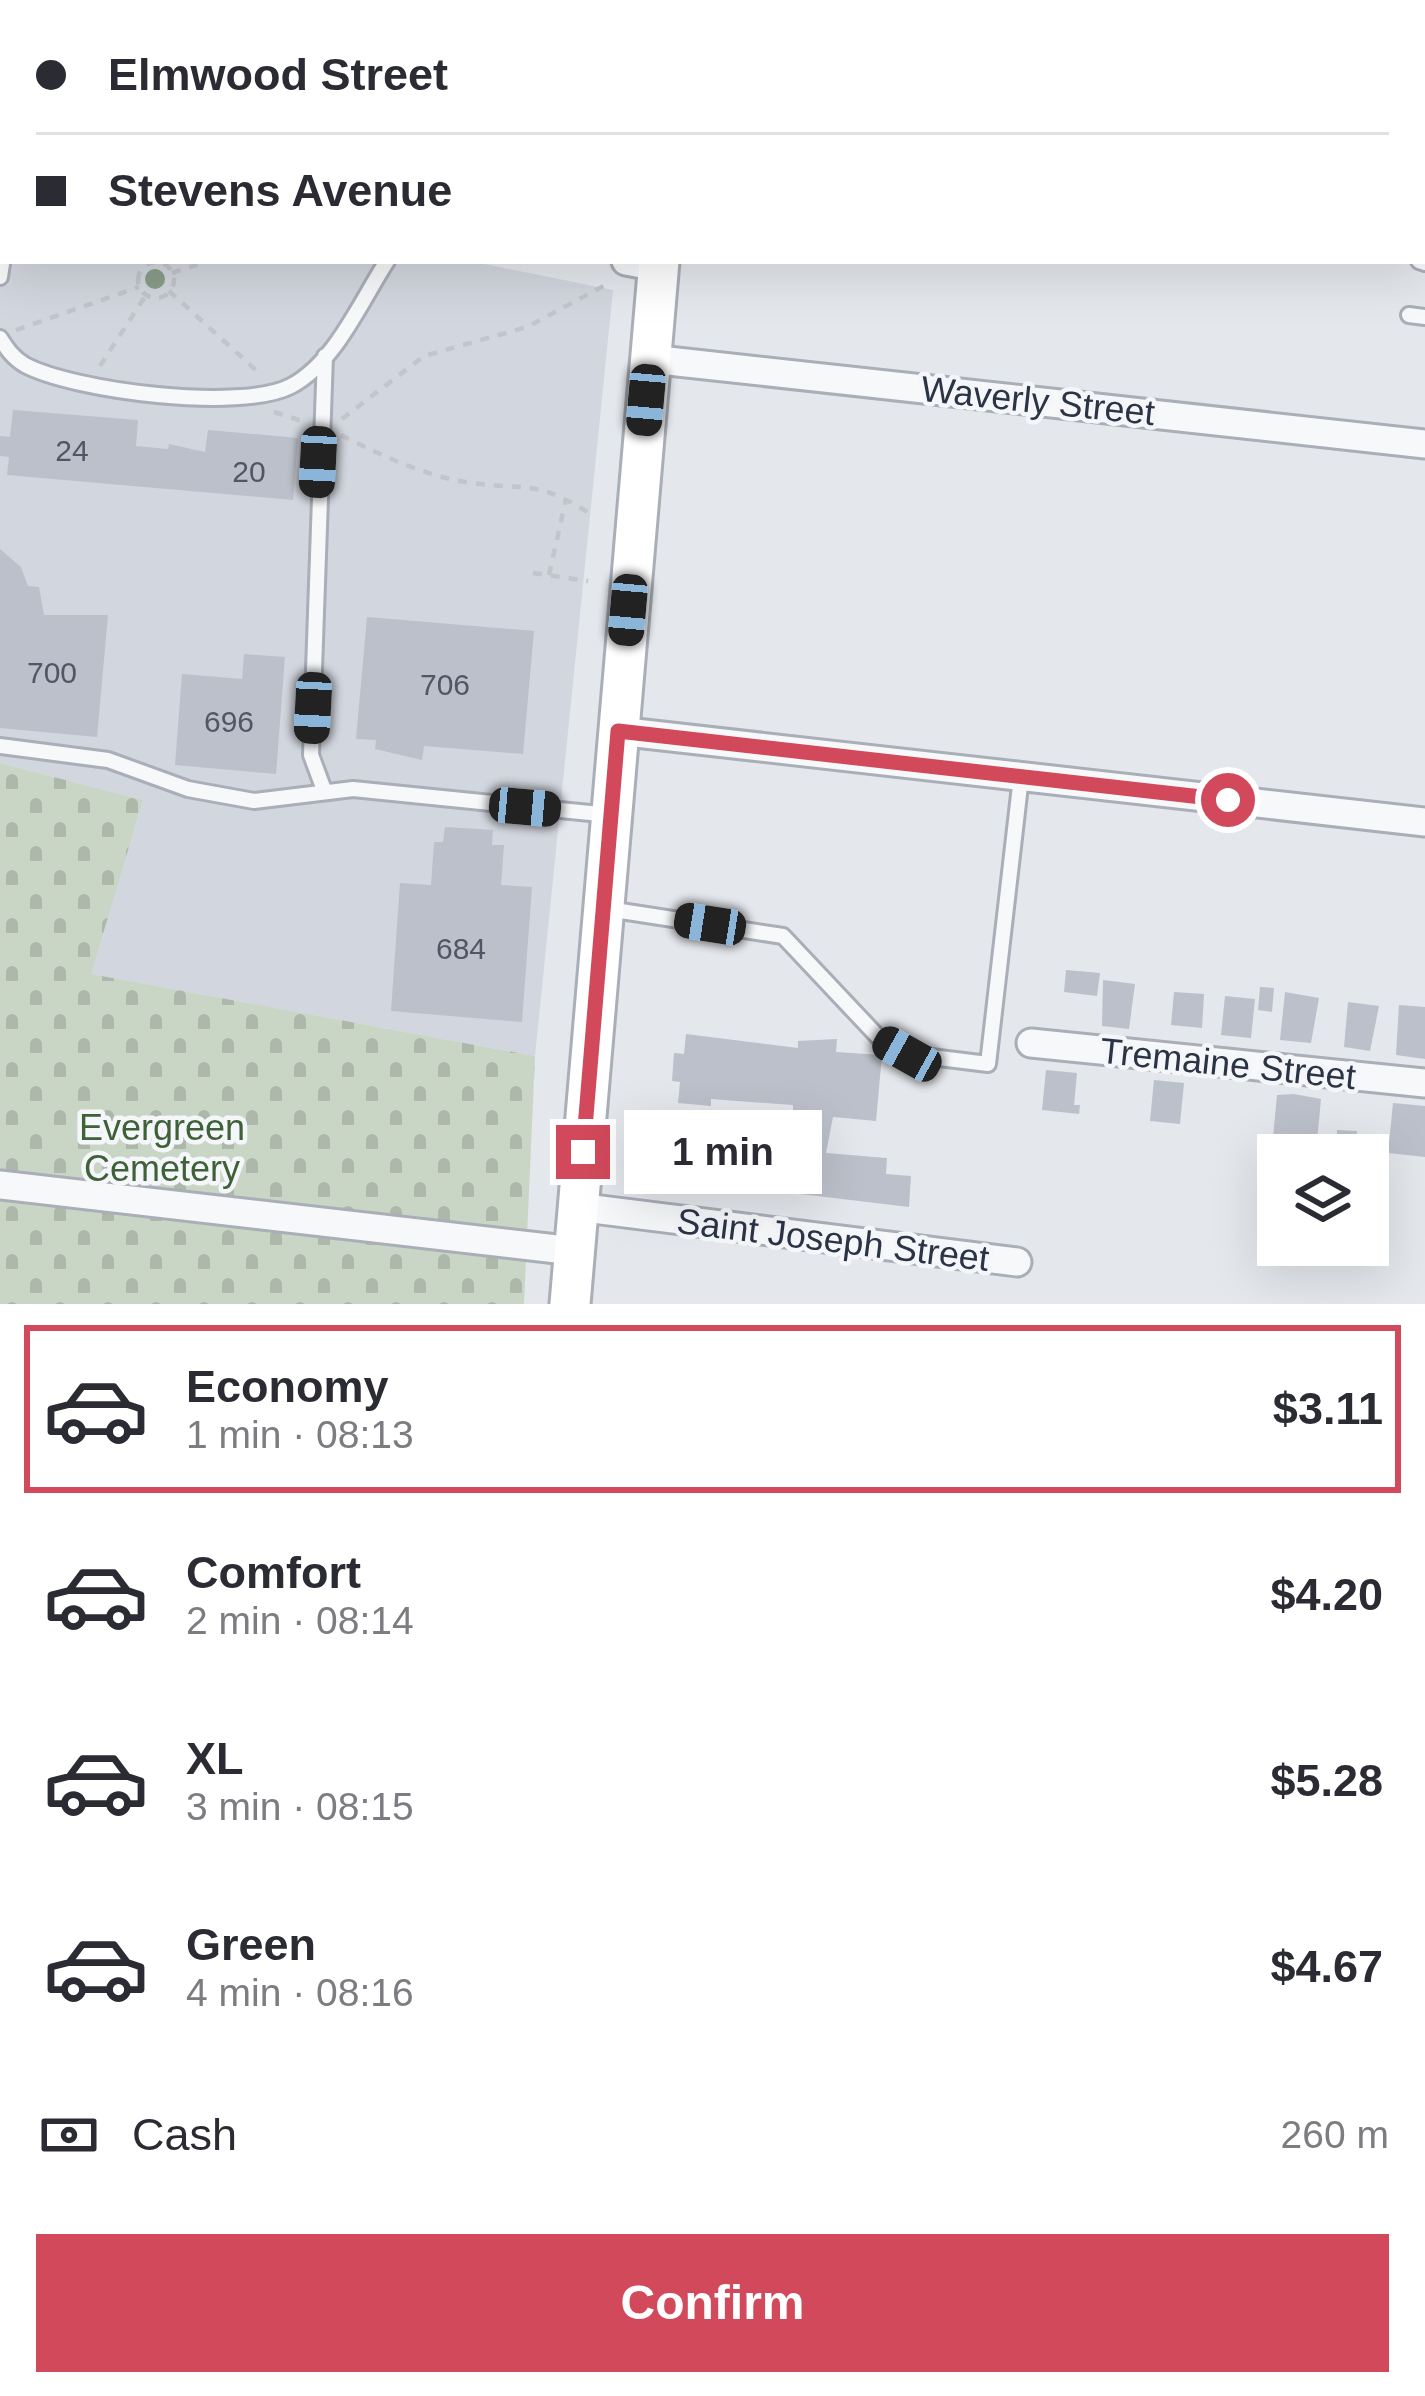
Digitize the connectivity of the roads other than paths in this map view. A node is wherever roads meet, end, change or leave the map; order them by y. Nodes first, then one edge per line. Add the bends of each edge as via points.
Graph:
1 (385, 264) edge
2 (640, 267) edge
3 (0, 338) edge
4 (325, 356) junction
5 (650, 359) junction
6 (1425, 444) edge
7 (618, 731) junction
8 (0, 746) edge
9 (1021, 777) junction
10 (324, 790) junction
11 (610, 815) junction
12 (1425, 822) edge
13 (603, 908) junction
14 (1031, 1043) dead end
15 (1425, 1083) edge
16 (0, 1185) edge
17 (577, 1207) junction
18 (574, 1251) junction
19 (1017, 1262) dead end
20 (570, 1304) edge

1 - 4 lane
2 - 5 main road
3 - 4 lane via 27,367 89,383 236,397 291,386
4 - 10 lane via 310,755
5 - 6 street, Waverly Street
5 - 7 main road
7 - 9 street
7 - 11 main road
8 - 10 lane via 108,760 188,789 254,801
9 - 12 street
9 - 13 lane via 988,1064 907,1054 881,1040 783,935
10 - 11 lane
11 - 13 main road
13 - 17 main road
14 - 15 street, Tremaine Street
16 - 18 street
17 - 18 main road
17 - 19 street, Saint Joseph Street
18 - 20 main road

